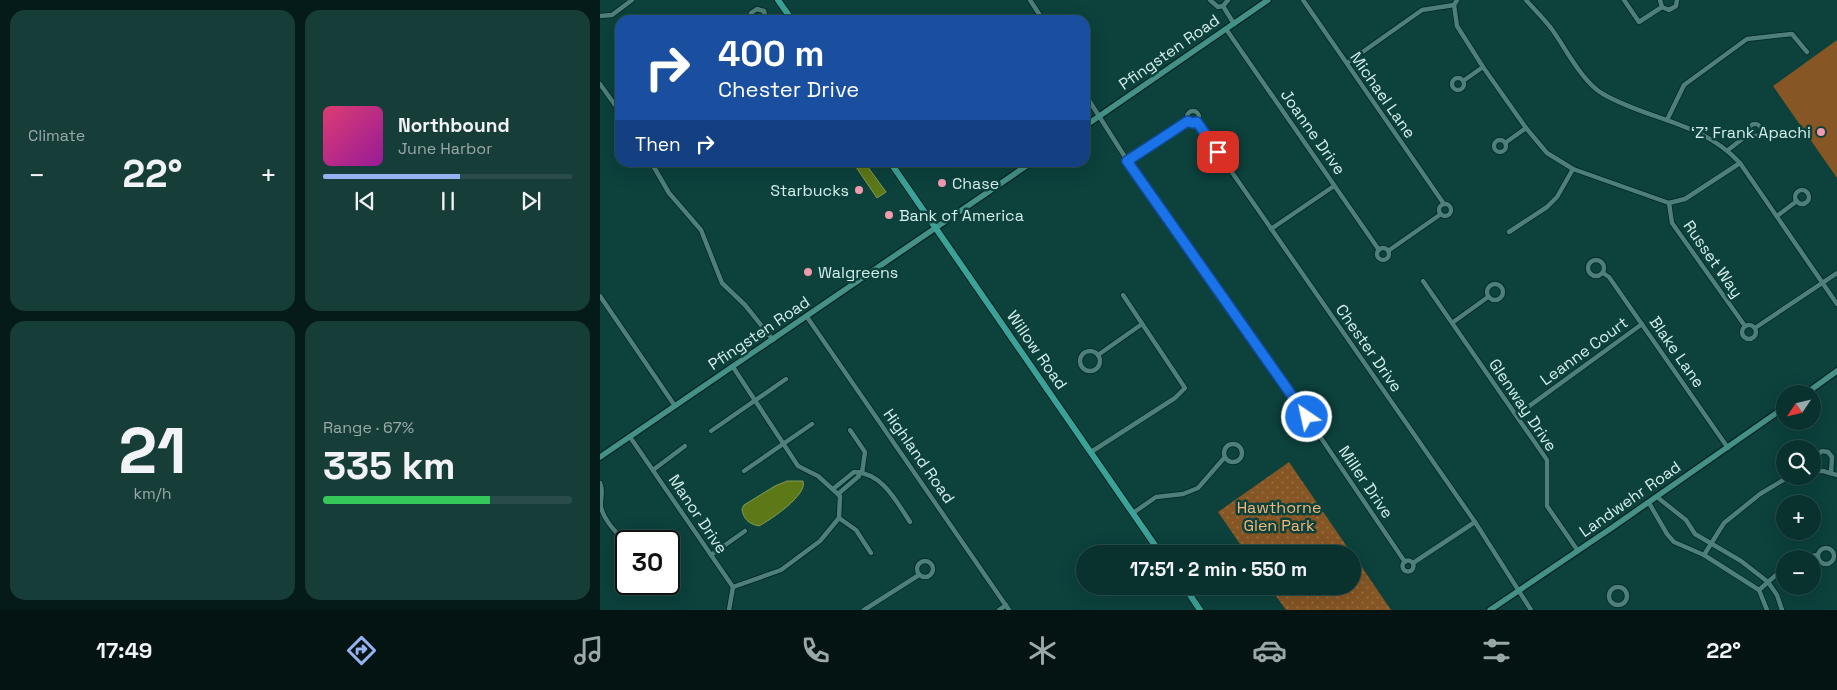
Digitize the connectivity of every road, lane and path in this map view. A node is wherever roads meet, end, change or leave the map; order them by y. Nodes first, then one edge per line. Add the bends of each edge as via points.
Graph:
1 (632, 0) edge
2 (1030, 0) edge
3 (1210, 0) edge
4 (1228, 0) edge
5 (1268, 0) edge
6 (1302, 0) edge
7 (1526, 0) edge
8 (1624, 0) edge
9 (1660, 0) edge
10 (1677, 0) edge
11 (781, 1) edge
12 (1455, 2) edge
13 (1223, 6) junction
14 (1662, 6) junction
15 (751, 15) edge
16 (765, 15) edge
17 (789, 15) edge
18 (1040, 15) edge
19 (600, 16) edge
20 (1234, 24) junction
21 (1226, 29) junction
22 (1807, 52) dead end
23 (1347, 63) junction
24 (1483, 67) junction
25 (1463, 81) dead end
26 (600, 84) edge
27 (1090, 103) edge
28 (615, 105) edge
29 (1098, 117) junction
30 (1667, 120) junction
31 (1188, 121) junction
32 (1197, 122) junction
33 (1090, 123) edge
34 (1526, 128) junction
35 (1750, 133) dead end
36 (1506, 143) dead end
37 (1728, 150) junction
38 (1127, 161) junction
39 (1740, 163) junction
40 (653, 167) edge
41 (893, 167) edge
42 (1025, 167) edge
43 (1573, 169) junction
44 (1334, 186) junction
45 (1797, 201) dead end
46 (1669, 203) junction
47 (1444, 204) junction
48 (1441, 214) junction
49 (1777, 216) junction
50 (936, 229) junction
51 (1271, 229) junction
52 (1509, 232) dead end
53 (1379, 250) junction
54 (1388, 251) junction
55 (1603, 273) dead end
56 (1837, 273) edge
57 (1423, 281) dead end
58 (1822, 282) junction
59 (1123, 295) dead end
60 (600, 296) edge
61 (1488, 297) dead end
62 (1837, 304) edge
63 (807, 317) junction
64 (1142, 324) junction
65 (1452, 324) junction
66 (1642, 324) junction
67 (1745, 326) junction
68 (1755, 328) junction
69 (773, 340) junction
70 (1098, 355) junction
71 (733, 367) junction
72 (1837, 371) edge
73 (786, 379) dead end
74 (1818, 385) edge
75 (755, 400) junction
76 (675, 406) junction
77 (1776, 414) edge
78 (1517, 415) junction
79 (812, 424) dead end
80 (711, 430) dead end
81 (850, 430) dead end
82 (630, 436) junction
83 (783, 444) junction
84 (685, 446) dead end
85 (1728, 448) junction
86 (1091, 452) junction
87 (1821, 452) edge
88 (600, 457) edge
89 (1225, 457) junction
90 (652, 470) junction
91 (744, 471) dead end
92 (1821, 472) edge
93 (861, 473) junction
94 (1831, 473) junction
95 (1837, 475) edge
96 (600, 483) edge
97 (1776, 485) edge
98 (833, 489) junction
99 (838, 494) junction
100 (1657, 497) junction
101 (1649, 502) junction
102 (1133, 513) junction
103 (839, 518) junction
104 (910, 522) dead end
105 (1476, 522) junction
106 (615, 531) edge
107 (745, 531) dead end
108 (1712, 542) junction
109 (1155, 545) edge
110 (1578, 551) junction
111 (871, 553) dead end
112 (711, 555) junction
113 (1704, 555) junction
114 (1405, 562) junction
115 (1413, 563) junction
116 (919, 574) dead end
117 (1776, 575) edge
118 (1768, 582) junction
119 (733, 587) junction
120 (1519, 589) junction
121 (1759, 590) junction
122 (1190, 595) edge
123 (1622, 604) dead end
124 (1006, 605) junction
125 (730, 610) edge
126 (864, 610) edge
127 (999, 610) edge
128 (1010, 610) edge
129 (1200, 610) edge
130 (1490, 610) edge
131 (1531, 610) edge
132 (1626, 610) edge
133 (1767, 610) edge
134 (1782, 610) edge

1 - 19 street via 612,15
2 - 18 street
3 - 13 street via 1215,6
4 - 13 street
5 - 20 main road, Pfingsten Road
6 - 23 street, Michael Lane
7 - 30 street via 1600,93
8 - 14 street via 1639,22
9 - 14 street
10 - 14 street via 1672,10
11 - 17 main road
12 - 23 street via 1422,10
12 - 24 street via 1457,26
13 - 20 street
15 - 16 street via 757,9 764,11
20 - 21 main road, Pfingsten Road
21 - 29 main road, Pfingsten Road
21 - 44 street, Joanne Drive
22 - 30 street via 1792,34 1747,39 1684,85
23 - 47 street, Michael Lane
24 - 25 street
24 - 34 street
26 - 28 street
27 - 29 street, Miller Drive
29 - 33 main road, Pfingsten Road
29 - 38 street, Miller Drive
30 - 37 street via 1702,134
31 - 32 street
31 - 32 street via 1188,113 1193,111 1199,115
31 - 38 street
32 - 51 street, Chester Drive
34 - 36 street
34 - 43 street via 1547,153
35 - 37 street
37 - 39 street
38 - 114 street, Miller Drive via 1275,370
39 - 46 street via 1685,199
39 - 49 street
40 - 69 street via 669,193 701,230 722,283
41 - 50 main road, Willow Road
42 - 50 main road, Pfingsten Road
43 - 46 street
43 - 52 street via 1557,197 1547,207
44 - 51 street
44 - 53 street, Joanne Drive
45 - 49 street
46 - 67 street, Russet Way via 1672,224
47 - 48 street via 1439,208
47 - 48 street via 1450,206 1451,212 1446,216
48 - 54 street
49 - 58 street
50 - 63 main road, Pfingsten Road
50 - 86 main road, Willow Road
51 - 105 street, Chester Drive
53 - 54 street
53 - 54 street via 1377,256 1382,260 1387,258
55 - 66 street, Blake Lane
56 - 58 street
57 - 65 street, Glenway Drive
58 - 62 street
58 - 68 street
59 - 64 street
60 - 76 street
61 - 65 street
63 - 69 main road, Pfingsten Road
63 - 124 street, Highland Road
64 - 70 street
64 - 86 street via 1184,388 1175,398
65 - 78 street, Glenway Drive
66 - 78 street, Leanne Court
66 - 85 street, Blake Lane
67 - 68 street
67 - 68 street via 1742,333 1747,338 1755,335
69 - 71 main road, Pfingsten Road
70 - 70 street via 1092,351 1084,353 1080,358 1082,367 1088,371 1098,367
71 - 75 street
71 - 76 main road, Pfingsten Road
72 - 74 main road
73 - 75 street
75 - 80 street
75 - 83 street
76 - 82 main road, Pfingsten Road
77 - 85 main road, Landwehr Road
78 - 110 street, Glenway Drive via 1547,460 1547,506
79 - 83 street
81 - 93 street via 865,452
82 - 88 main road, Pfingsten Road
82 - 90 street, Manor Drive
83 - 91 street
83 - 98 street via 798,466 818,476
84 - 90 street
85 - 100 main road, Landwehr Road
86 - 102 main road, Willow Road
87 - 94 street via 1828,452 1832,457
89 - 89 street via 1224,452 1229,445 1238,445 1242,449 1239,461 1233,463
89 - 102 street via 1198,488 1183,494 1156,497
90 - 112 street, Manor Drive
92 - 94 street
93 - 98 street via 854,472
93 - 99 street
93 - 104 street via 883,482
94 - 95 street
96 - 106 street via 603,489 601,507
97 - 108 street via 1724,523
98 - 99 street
99 - 103 street
100 - 101 main road, Landwehr Road
100 - 108 street via 1686,520 1695,534
101 - 110 main road, Landwehr Road
101 - 113 street via 1674,542
102 - 109 main road, Willow Road
103 - 111 street via 856,530
103 - 119 street via 820,541 780,570
105 - 115 street
105 - 120 street, Chester Drive
107 - 112 street
108 - 113 street
108 - 118 street
110 - 120 main road, Landwehr Road
112 - 119 street, Manor Drive
113 - 121 street
114 - 115 street
114 - 115 street via 1403,567 1408,572 1413,570
116 - 126 street
117 - 118 street
118 - 121 street
118 - 134 street
119 - 125 street
120 - 130 main road, Landwehr Road
120 - 131 street, Chester Drive
121 - 133 street
122 - 129 main road
123 - 132 street
124 - 127 street
124 - 128 street, Highland Road

